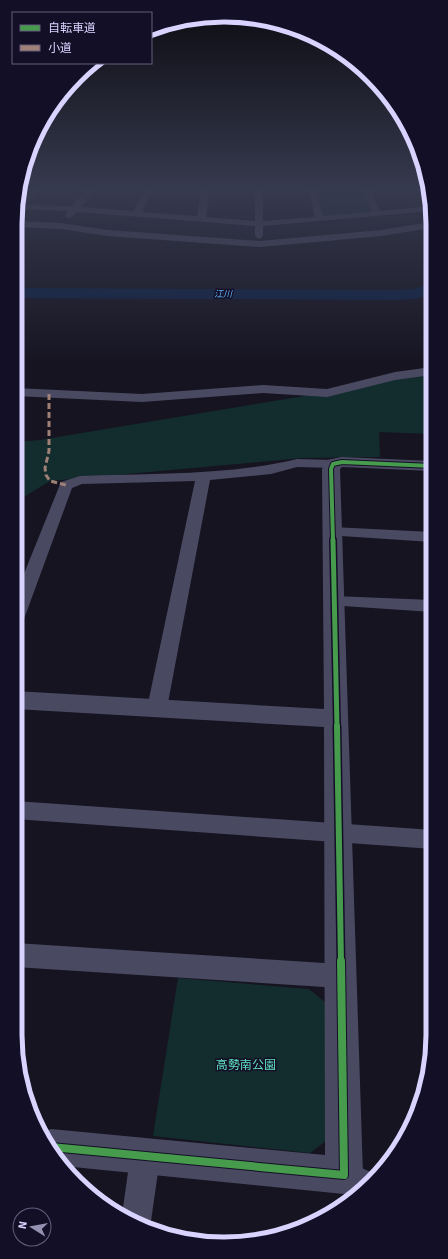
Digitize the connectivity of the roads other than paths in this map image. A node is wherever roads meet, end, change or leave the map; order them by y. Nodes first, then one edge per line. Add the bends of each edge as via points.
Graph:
1 (426, 372) edge
2 (22, 392) edge
3 (333, 464) junction
4 (426, 466) edge
5 (203, 476) junction
6 (332, 532) junction
7 (426, 537) edge
8 (22, 601) edge
9 (334, 601) junction
10 (426, 606) edge
11 (22, 700) edge
12 (157, 708) junction
13 (335, 719) junction
14 (22, 810) edge
15 (339, 833) junction
16 (426, 839) edge
17 (22, 955) edge
18 (340, 976) junction
19 (57, 1149) edge
20 (145, 1158) junction
21 (354, 1180) edge
22 (137, 1217) edge

1 - 2 street via 395,376 327,393 263,389 142,398
3 - 4 street via 342,462
3 - 5 street via 297,463 271,470
3 - 6 street via 330,469
5 - 8 street via 80,480 66,485
5 - 12 street
6 - 7 street
6 - 9 street
9 - 10 street
9 - 13 street
11 - 12 street
12 - 13 street
13 - 15 street
14 - 15 street
15 - 16 street
15 - 18 street
17 - 18 street
18 - 21 street
19 - 20 street
20 - 21 street
20 - 22 street

